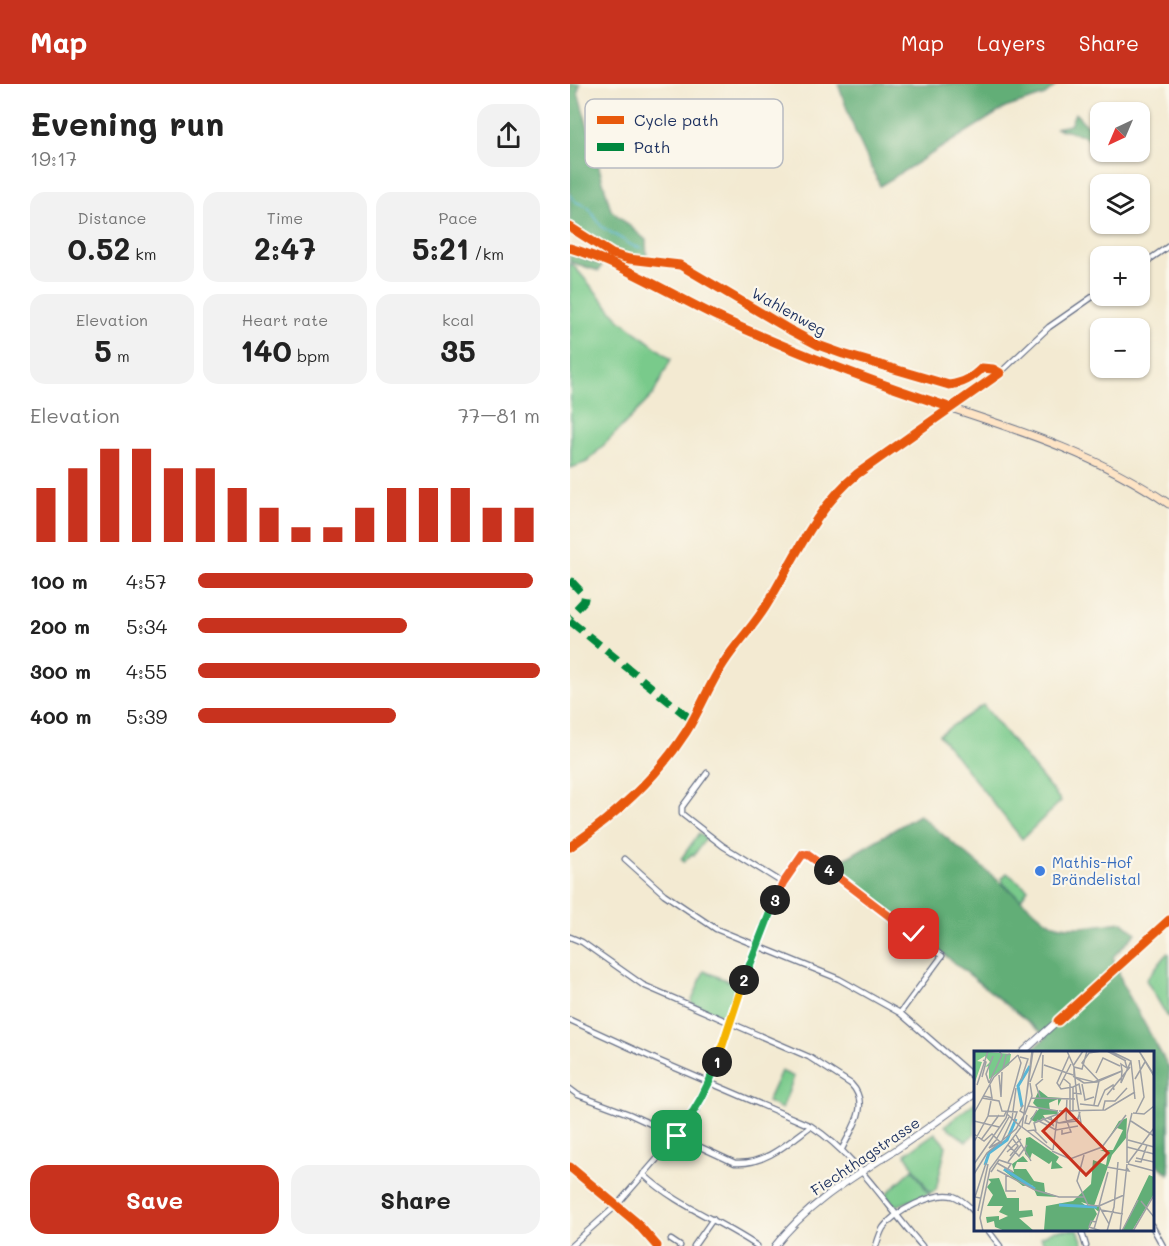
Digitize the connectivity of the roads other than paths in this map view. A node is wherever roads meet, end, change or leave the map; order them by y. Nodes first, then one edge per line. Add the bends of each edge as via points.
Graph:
1 (570, 227) edge
2 (1169, 246) edge
3 (570, 248) edge
4 (1150, 259) edge
5 (1090, 299) edge
6 (1169, 504) edge
7 (707, 774) dead end
8 (625, 859) dead end
9 (783, 883) junction
10 (1169, 920) edge
11 (570, 937) edge
12 (757, 946) junction
13 (900, 1013) junction
14 (570, 1020) edge
15 (731, 1023) junction
16 (1025, 1051) edge
17 (974, 1078) edge
18 (710, 1082) junction
19 (570, 1089) edge
20 (974, 1094) edge
21 (811, 1126) junction
22 (677, 1136) junction
23 (842, 1149) junction
24 (570, 1167) edge
25 (861, 1170) junction
26 (644, 1174) junction
27 (617, 1205) junction
28 (974, 1213) edge
29 (896, 1215) junction
30 (713, 1219) junction
31 (1154, 1230) edge
32 (989, 1231) edge
33 (1081, 1231) edge
34 (671, 1240) dead end
35 (571, 1246) edge
36 (657, 1246) edge
37 (680, 1246) edge
38 (694, 1246) edge
39 (757, 1246) edge
40 (775, 1246) edge
41 (876, 1246) edge
42 (922, 1246) edge
43 (1000, 1246) edge
44 (1086, 1246) edge
45 (1163, 1246) edge

1 - 5 street, Wahlenweg via 612,254 680,265 790,330 843,354 950,385 971,379 982,368 1000,373 1049,327
2 - 4 street
3 - 6 main road via 840,369 1076,451
7 - 9 street via 682,807 682,814 723,846
8 - 12 street via 689,913
9 - 12 street
9 - 13 street via 806,854 942,956
10 - 16 street
11 - 15 street via 643,984
12 - 13 street via 839,979
12 - 15 street
13 - 17 street
14 - 18 street
15 - 18 street
15 - 23 street via 818,1061 856,1090 860,1112
18 - 21 street
18 - 22 street via 697,1110
19 - 22 street
20 - 25 street, Fiechthagstrasse
21 - 22 street via 762,1159 747,1164 724,1160
21 - 23 street
22 - 26 street
23 - 25 street
24 - 27 street
25 - 29 street
25 - 40 street, Fiechthagstrasse via 803,1213
26 - 27 street
26 - 30 street via 677,1201
27 - 35 street
27 - 36 street
28 - 29 street via 965,1202 939,1195
29 - 41 street via 883,1229
29 - 42 street
30 - 38 street
30 - 39 street
31 - 45 street
32 - 43 street
33 - 44 street
34 - 37 street

